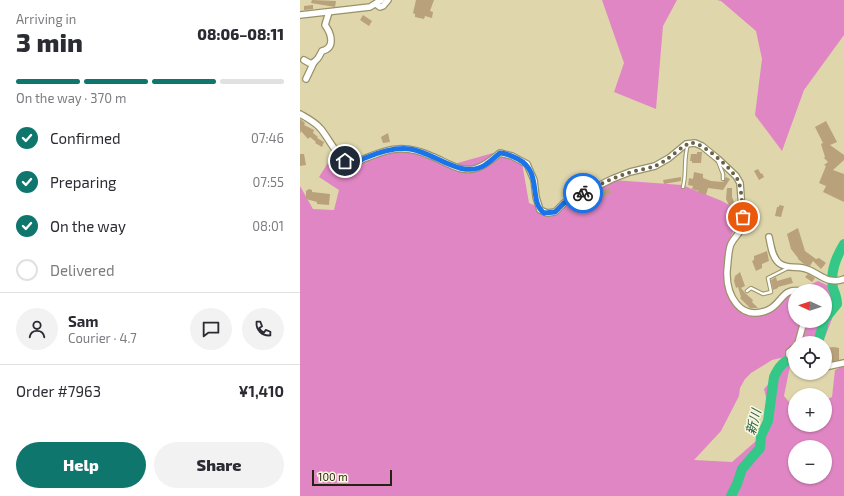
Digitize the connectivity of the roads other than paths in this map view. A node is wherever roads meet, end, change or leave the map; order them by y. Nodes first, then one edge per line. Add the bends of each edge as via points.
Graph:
1 (381, 0) edge
2 (388, 0) edge
3 (376, 4) junction
4 (329, 12) junction
5 (300, 15) edge
6 (304, 60) dead end
7 (314, 62) junction
8 (306, 79) dead end
9 (300, 114) edge
10 (688, 144) junction
11 (718, 159) junction
12 (723, 179) dead end
13 (683, 187) dead end
14 (769, 237) dead end
15 (790, 267) junction
16 (842, 280) edge
17 (748, 291) dead end
18 (788, 291) edge
19 (844, 362) edge
20 (832, 365) edge

1 - 3 street
2 - 3 street via 380,7
3 - 4 street via 370,8
4 - 5 street
4 - 7 street via 325,25 331,42 330,47 322,51
6 - 7 street via 310,64
7 - 8 street
9 - 10 street via 322,129 348,163 356,163 396,149 410,149 456,167 468,169 485,165 500,153 512,156 527,164 534,180 540,210 547,213 555,212 564,203 612,178 655,166
10 - 11 street via 695,142
10 - 13 lane
11 - 12 lane
11 - 18 street via 736,176 740,184 743,223 730,246 727,271 734,302 746,311 760,312 772,308
14 - 15 street via 773,255 783,266
15 - 16 street via 806,269 829,280
15 - 17 lane via 769,277 771,292 763,294 751,288
19 - 20 street

